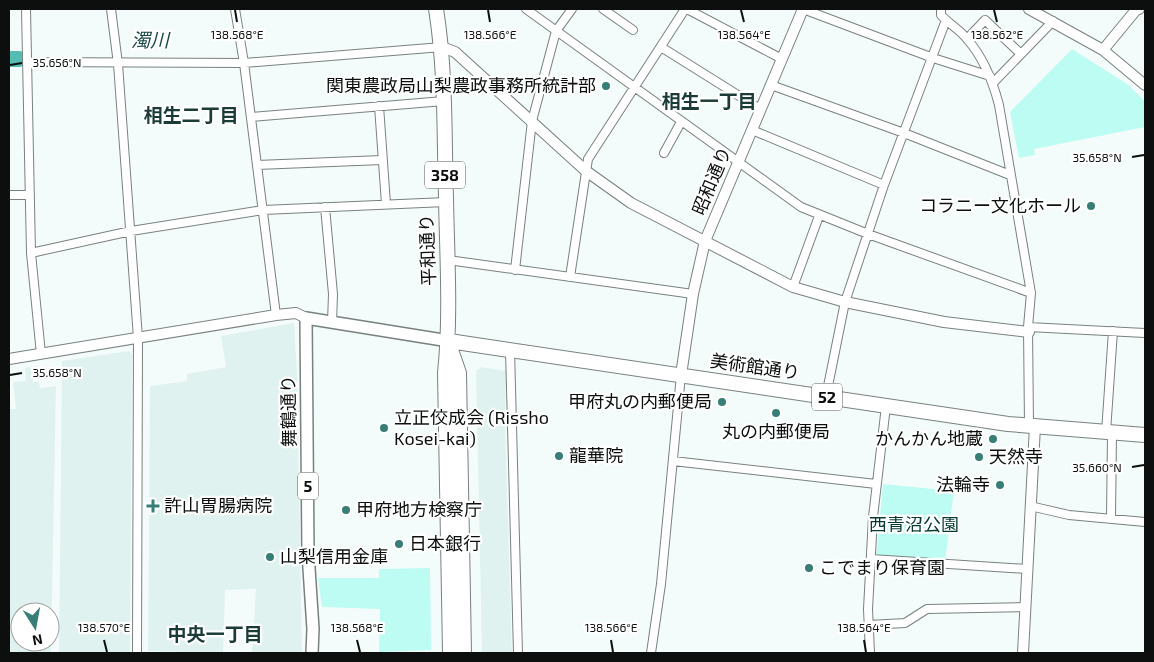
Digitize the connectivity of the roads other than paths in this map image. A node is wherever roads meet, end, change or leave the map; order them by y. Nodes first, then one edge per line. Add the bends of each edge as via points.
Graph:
1 (26, 9) edge
2 (111, 9) edge
3 (235, 9) edge
4 (436, 9) edge
5 (526, 9) edge
6 (572, 9) edge
7 (603, 9) edge
8 (686, 9) edge
9 (803, 9) edge
10 (934, 9) edge
11 (1029, 9) edge
12 (1139, 9) edge
13 (943, 15) edge
14 (1053, 21) junction
15 (556, 30) junction
16 (633, 30) dead end
17 (967, 39) junction
18 (442, 47) junction
19 (661, 47) junction
20 (1103, 50) junction
21 (1022, 54) junction
22 (933, 58) junction
23 (782, 59) junction
24 (117, 61) junction
25 (28, 62) junction
26 (244, 63) junction
27 (992, 80) junction
28 (1145, 83) edge
29 (771, 85) junction
30 (634, 88) junction
31 (444, 101) junction
32 (379, 106) junction
33 (760, 109) junction
34 (251, 117) junction
35 (532, 121) junction
36 (681, 122) junction
37 (752, 130) junction
38 (904, 133) junction
39 (664, 153) dead end
40 (382, 160) junction
41 (737, 161) junction
42 (257, 165) junction
43 (586, 172) junction
44 (1010, 176) junction
45 (884, 185) junction
46 (9, 195) edge
47 (30, 195) junction
48 (446, 202) junction
49 (386, 204) junction
50 (325, 207) junction
51 (263, 210) junction
52 (819, 216) junction
53 (131, 231) junction
54 (868, 234) junction
55 (704, 241) junction
56 (31, 253) junction
57 (448, 260) junction
58 (515, 270) junction
59 (570, 277) junction
60 (794, 287) junction
61 (1031, 293) junction
62 (693, 294) junction
63 (845, 302) junction
64 (276, 315) junction
65 (306, 318) junction
66 (332, 323) junction
67 (1028, 330) junction
68 (1113, 331) junction
69 (1145, 333) edge
70 (138, 338) junction
71 (449, 341) junction
72 (510, 350) junction
73 (41, 354) junction
74 (9, 359) edge
75 (681, 375) junction
76 (826, 396) junction
77 (886, 406) junction
78 (1032, 426) junction
79 (1109, 432) junction
80 (1145, 436) edge
81 (673, 461) junction
82 (876, 484) junction
83 (1030, 506) junction
84 (1111, 518) junction
85 (1145, 522) edge
86 (871, 559) junction
87 (1027, 569) junction
88 (1025, 607) junction
89 (869, 625) junction
90 (137, 653) edge
91 (312, 653) edge
92 (450, 653) edge
93 (464, 653) edge
94 (518, 653) edge
95 (651, 653) edge
96 (870, 653) edge
97 (1023, 653) edge

1 - 25 street
2 - 24 street
3 - 26 street
4 - 18 highway, 平和通り / 358
5 - 15 street
6 - 15 street
7 - 16 street
8 - 19 street
8 - 23 street
9 - 22 street
9 - 23 street, 昭和通り
10 - 13 street
11 - 14 street
12 - 20 street
13 - 17 street
13 - 22 street
14 - 20 street
14 - 21 street
15 - 30 street
15 - 35 street
17 - 21 street via 985,20
17 - 27 street
18 - 26 street
18 - 31 highway, 平和通り / 358
18 - 35 street via 455,52
19 - 30 street
19 - 33 street
20 - 28 street
21 - 27 street
22 - 27 street
22 - 38 street
23 - 29 street, 昭和通り
24 - 25 street
24 - 26 street
24 - 53 street
25 - 47 street
26 - 34 street
27 - 44 street
29 - 33 street, 昭和通り
29 - 38 street
30 - 36 street
30 - 43 street via 588,159
31 - 32 street
31 - 48 highway, 平和通り / 358
32 - 34 street
32 - 40 street
33 - 37 street, 昭和通り
34 - 42 street
35 - 43 street
35 - 58 street
36 - 39 street
36 - 41 street
37 - 41 street, 昭和通り
37 - 45 street
38 - 44 street
38 - 45 street
40 - 42 street
40 - 49 street
41 - 52 street via 785,198
41 - 55 street, 昭和通り
42 - 51 street
43 - 55 street via 631,204
43 - 59 street
44 - 61 street
45 - 54 street
46 - 47 street
47 - 56 street
48 - 49 street
48 - 57 highway, 平和通り / 358
49 - 50 street
50 - 51 street
50 - 66 street via 333,294
51 - 53 street
51 - 64 street
52 - 54 street
52 - 60 street
53 - 56 street
53 - 70 street
54 - 61 street
54 - 63 street
55 - 60 street
55 - 62 street, 昭和通り
56 - 73 street
57 - 58 street
57 - 71 highway, 平和通り / 358
58 - 59 street
59 - 62 street
60 - 63 street
61 - 67 street
62 - 75 street, 昭和通り
63 - 67 street via 944,322
63 - 76 street
64 - 65 street via 296,314
64 - 70 street
65 - 66 main road
65 - 91 main road, 舞鶴通り / 5
66 - 71 main road
67 - 68 street
67 - 78 street
68 - 69 street
68 - 79 street
70 - 73 street
70 - 90 street
71 - 72 highway, 美術館通り / 52
71 - 92 highway, 平和通り via 445,373
71 - 93 highway, 平和通り via 459,373
72 - 75 highway, 美術館通り / 52
72 - 94 street
73 - 74 street
75 - 76 highway, 美術館通り / 52
75 - 81 street
76 - 77 highway, 美術館通り / 52
77 - 78 highway, 美術館通り / 52
77 - 82 street
78 - 79 highway, 美術館通り / 52
78 - 83 street
79 - 80 highway, 美術館通り / 52
79 - 84 street
81 - 82 street
81 - 95 street
82 - 86 street
83 - 84 street via 1069,515
83 - 87 street
84 - 85 street
86 - 87 street
86 - 89 street
87 - 88 street
88 - 89 street via 927,609 905,624
88 - 97 street
89 - 96 street

